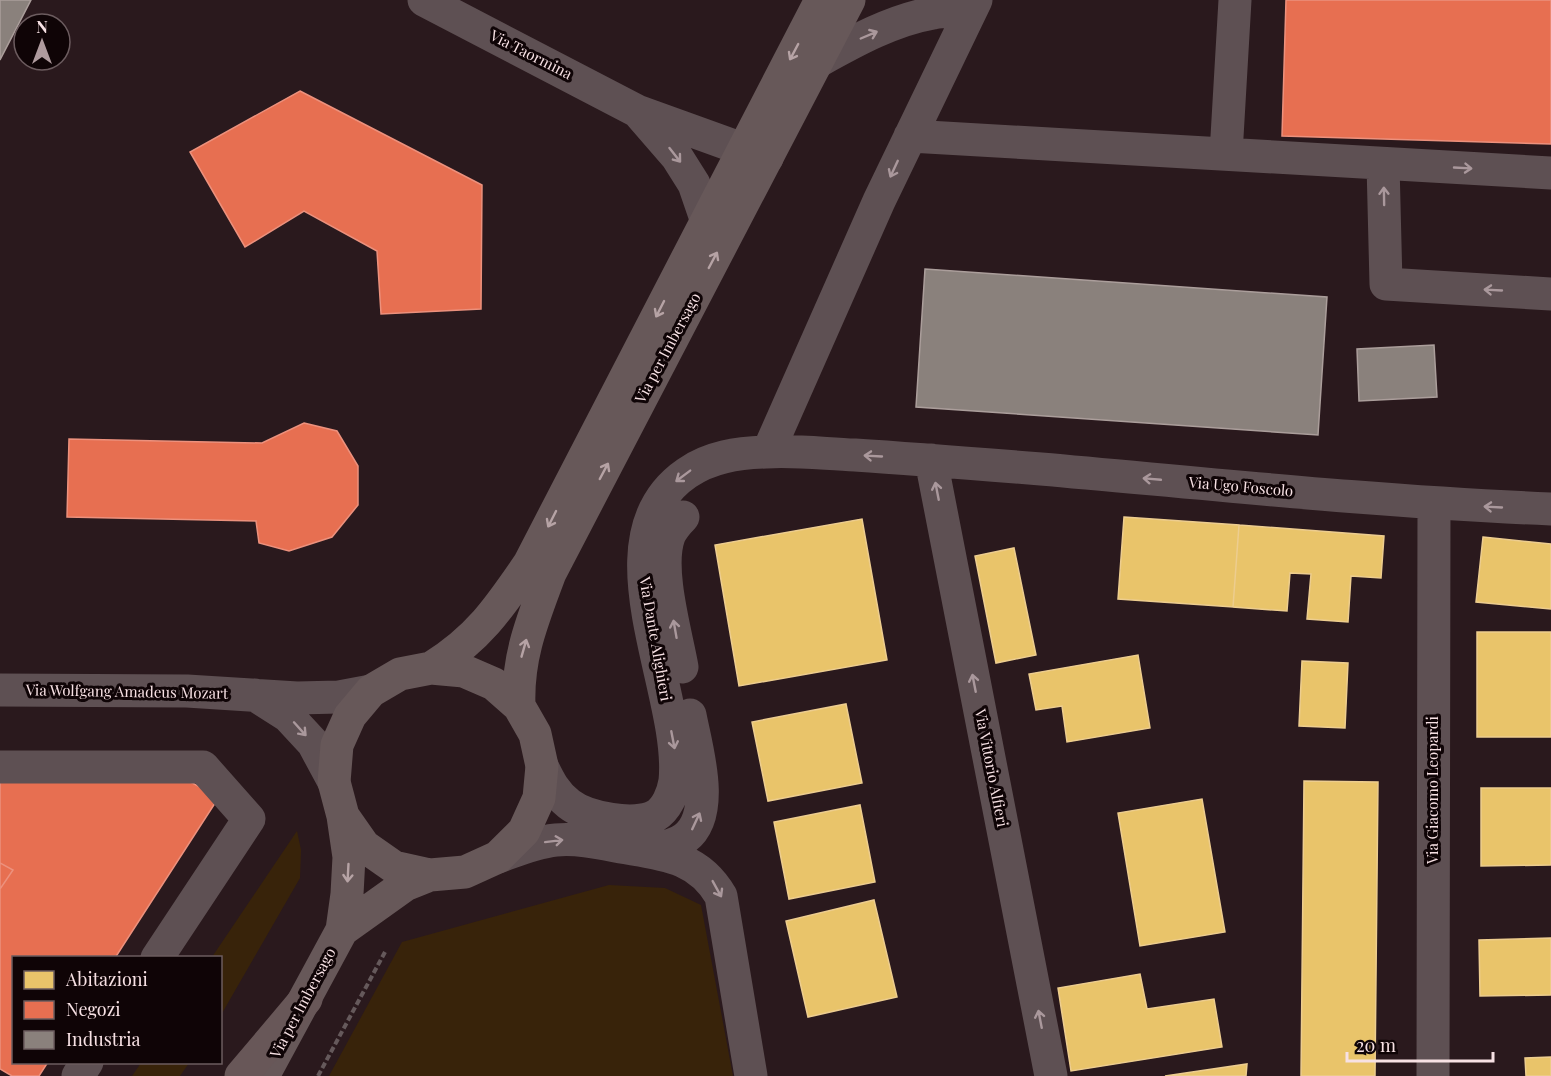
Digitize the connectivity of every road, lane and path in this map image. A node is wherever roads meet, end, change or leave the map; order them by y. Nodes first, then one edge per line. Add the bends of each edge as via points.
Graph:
1 (424, 0) edge
2 (821, 0) edge
3 (849, 0) edge
4 (1235, 0) edge
5 (973, 6) edge
6 (817, 62) junction
7 (637, 111) junction
8 (910, 136) junction
9 (754, 154) junction
10 (1226, 154) junction
11 (1383, 164) junction
12 (1551, 173) edge
13 (706, 219) junction
14 (1551, 294) edge
15 (768, 452) junction
16 (931, 460) junction
17 (1434, 504) junction
18 (1551, 509) edge
19 (647, 532) junction
20 (431, 668) junction
21 (0, 690) edge
22 (371, 691) junction
23 (253, 694) junction
24 (519, 706) junction
25 (542, 766) junction
26 (0, 767) edge
27 (334, 782) junction
28 (343, 816) junction
29 (650, 851) junction
30 (498, 857) junction
31 (430, 875) junction
32 (342, 930) junction
33 (158, 956) edge
34 (306, 999) junction
35 (241, 1076) edge
36 (263, 1076) edge
37 (751, 1076) edge
38 (1051, 1076) edge
39 (1433, 1076) edge

1 - 7 street, Via Taormina
2 -> 9 main road, Via per Imbersago
3 - 6 main road, Via per Imbersago
4 - 10 street
6 -> 5 street via 895,24
5 - 8 street
6 - 9 main road, Via per Imbersago
7 - 9 street, Via Taormina
7 -> 13 street, Via Taormina via 694,183
8 - 10 street
8 -> 15 street
9 - 13 main road, Via per Imbersago
24 -> 9 main road, Via per Imbersago via 522,654 550,573
10 - 11 street
11 -> 12 street
14 -> 11 street via 1386,284
13 -> 20 main road, Via per Imbersago via 530,564 476,634 456,653
16 -> 15 street, Via Dante Alighieri
15 -> 19 street, Via Dante Alighieri via 727,456 684,475 666,490 654,509
17 -> 16 street, Via Ugo Foscolo
38 -> 16 street, Via Vittorio Alfieri
18 -> 17 street, Via Ugo Foscolo
17 - 39 street, Via Giacomo Leopardi
19 -> 25 street, Via Dante Alighieri via 644,589 675,751 675,783 666,806 649,818 620,820 587,815 553,789
29 -> 19 street, Via Dante Alighieri via 686,837 701,810 703,788 666,578 668,542 675,525 696,514
20 - 22 main road, Via per Imbersago via 399,674
20 - 24 main road, Via per Imbersago via 464,671 494,684
21 - 23 street, Via Wolfgang Amadeus Mozart
22 - 23 street, Via Wolfgang Amadeus Mozart via 339,697
22 - 27 main road, Via per Imbersago via 350,716 337,746
23 -> 27 street, Via Wolfgang Amadeus Mozart via 288,716 313,743
24 - 25 main road, Via per Imbersago via 535,734
25 - 30 main road, Via per Imbersago via 539,798 524,831
26 - 33 street via 203,767 249,819
27 - 28 main road, Via per Imbersago
28 - 31 main road, Via per Imbersago via 364,846 394,867
28 -> 32 main road, Via per Imbersago via 349,857
30 -> 29 street, Via Dante Alighieri via 541,842 572,839
29 -> 37 street, Via Dante Alighieri via 678,858 697,869 712,880 721,896
30 - 31 main road, Via per Imbersago via 465,872
31 - 32 main road, Via per Imbersago via 405,885
32 - 34 main road, Via per Imbersago
34 - 35 highway
34 - 36 main road, Via per Imbersago

